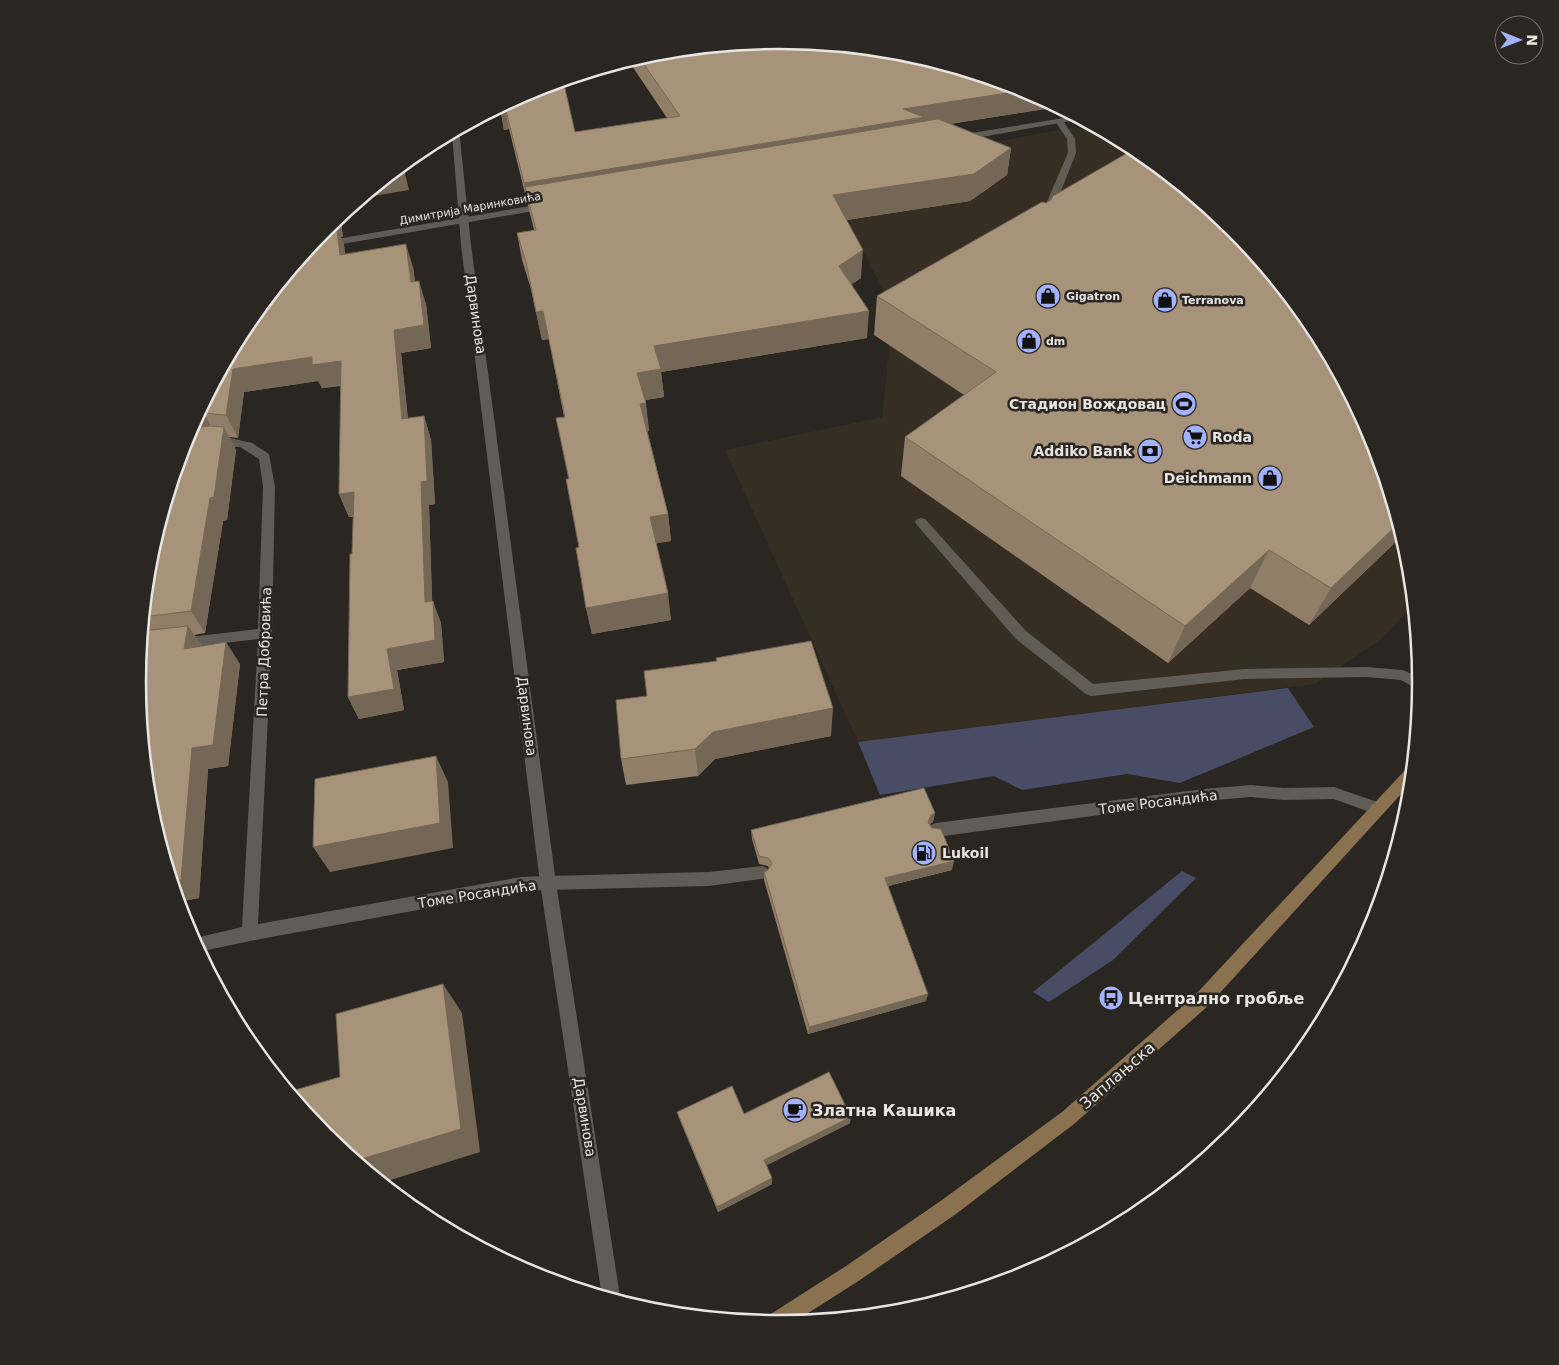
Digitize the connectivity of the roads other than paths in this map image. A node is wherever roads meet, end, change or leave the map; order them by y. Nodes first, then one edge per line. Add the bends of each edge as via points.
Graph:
1 (1070, 119) edge
2 (1059, 121) junction
3 (457, 138) edge
4 (952, 139) edge
5 (554, 205) edge
6 (463, 220) junction
7 (1044, 220) edge
8 (320, 246) edge
9 (204, 444) edge
10 (921, 522) dead end
11 (265, 633) junction
12 (169, 645) edge
13 (1413, 680) edge
14 (1406, 779) edge
15 (1378, 809) junction
16 (936, 830) edge
17 (762, 873) edge
18 (548, 883) junction
19 (250, 933) junction
20 (203, 944) edge
21 (611, 1294) edge
22 (786, 1316) edge

1 - 2 street
2 - 4 street
2 - 7 street via 1068,131 1072,153
3 - 6 street, Дарвинова
5 - 6 street, Димитрија Маринковића
6 - 8 street, Димитрија Маринковића
6 - 18 street, Дарвинова
9 - 11 street, Петра Добровића via 230,441 252,446 265,457 269,487
10 - 13 street via 1021,635 1090,690 1246,674 1367,672 1404,674
11 - 12 street
11 - 19 street, Петра Добровића
14 - 15 main road, Заплањска
15 - 16 street, Томе Росандића via 1334,793 1251,792 1196,796
15 - 22 main road, Заплањска via 1202,1000 1068,1118 941,1212
17 - 18 street, Томе Росандића via 709,879
18 - 19 street, Томе Росандића via 521,884
18 - 21 street, Дарвинова
19 - 20 street, Томе Росандића

